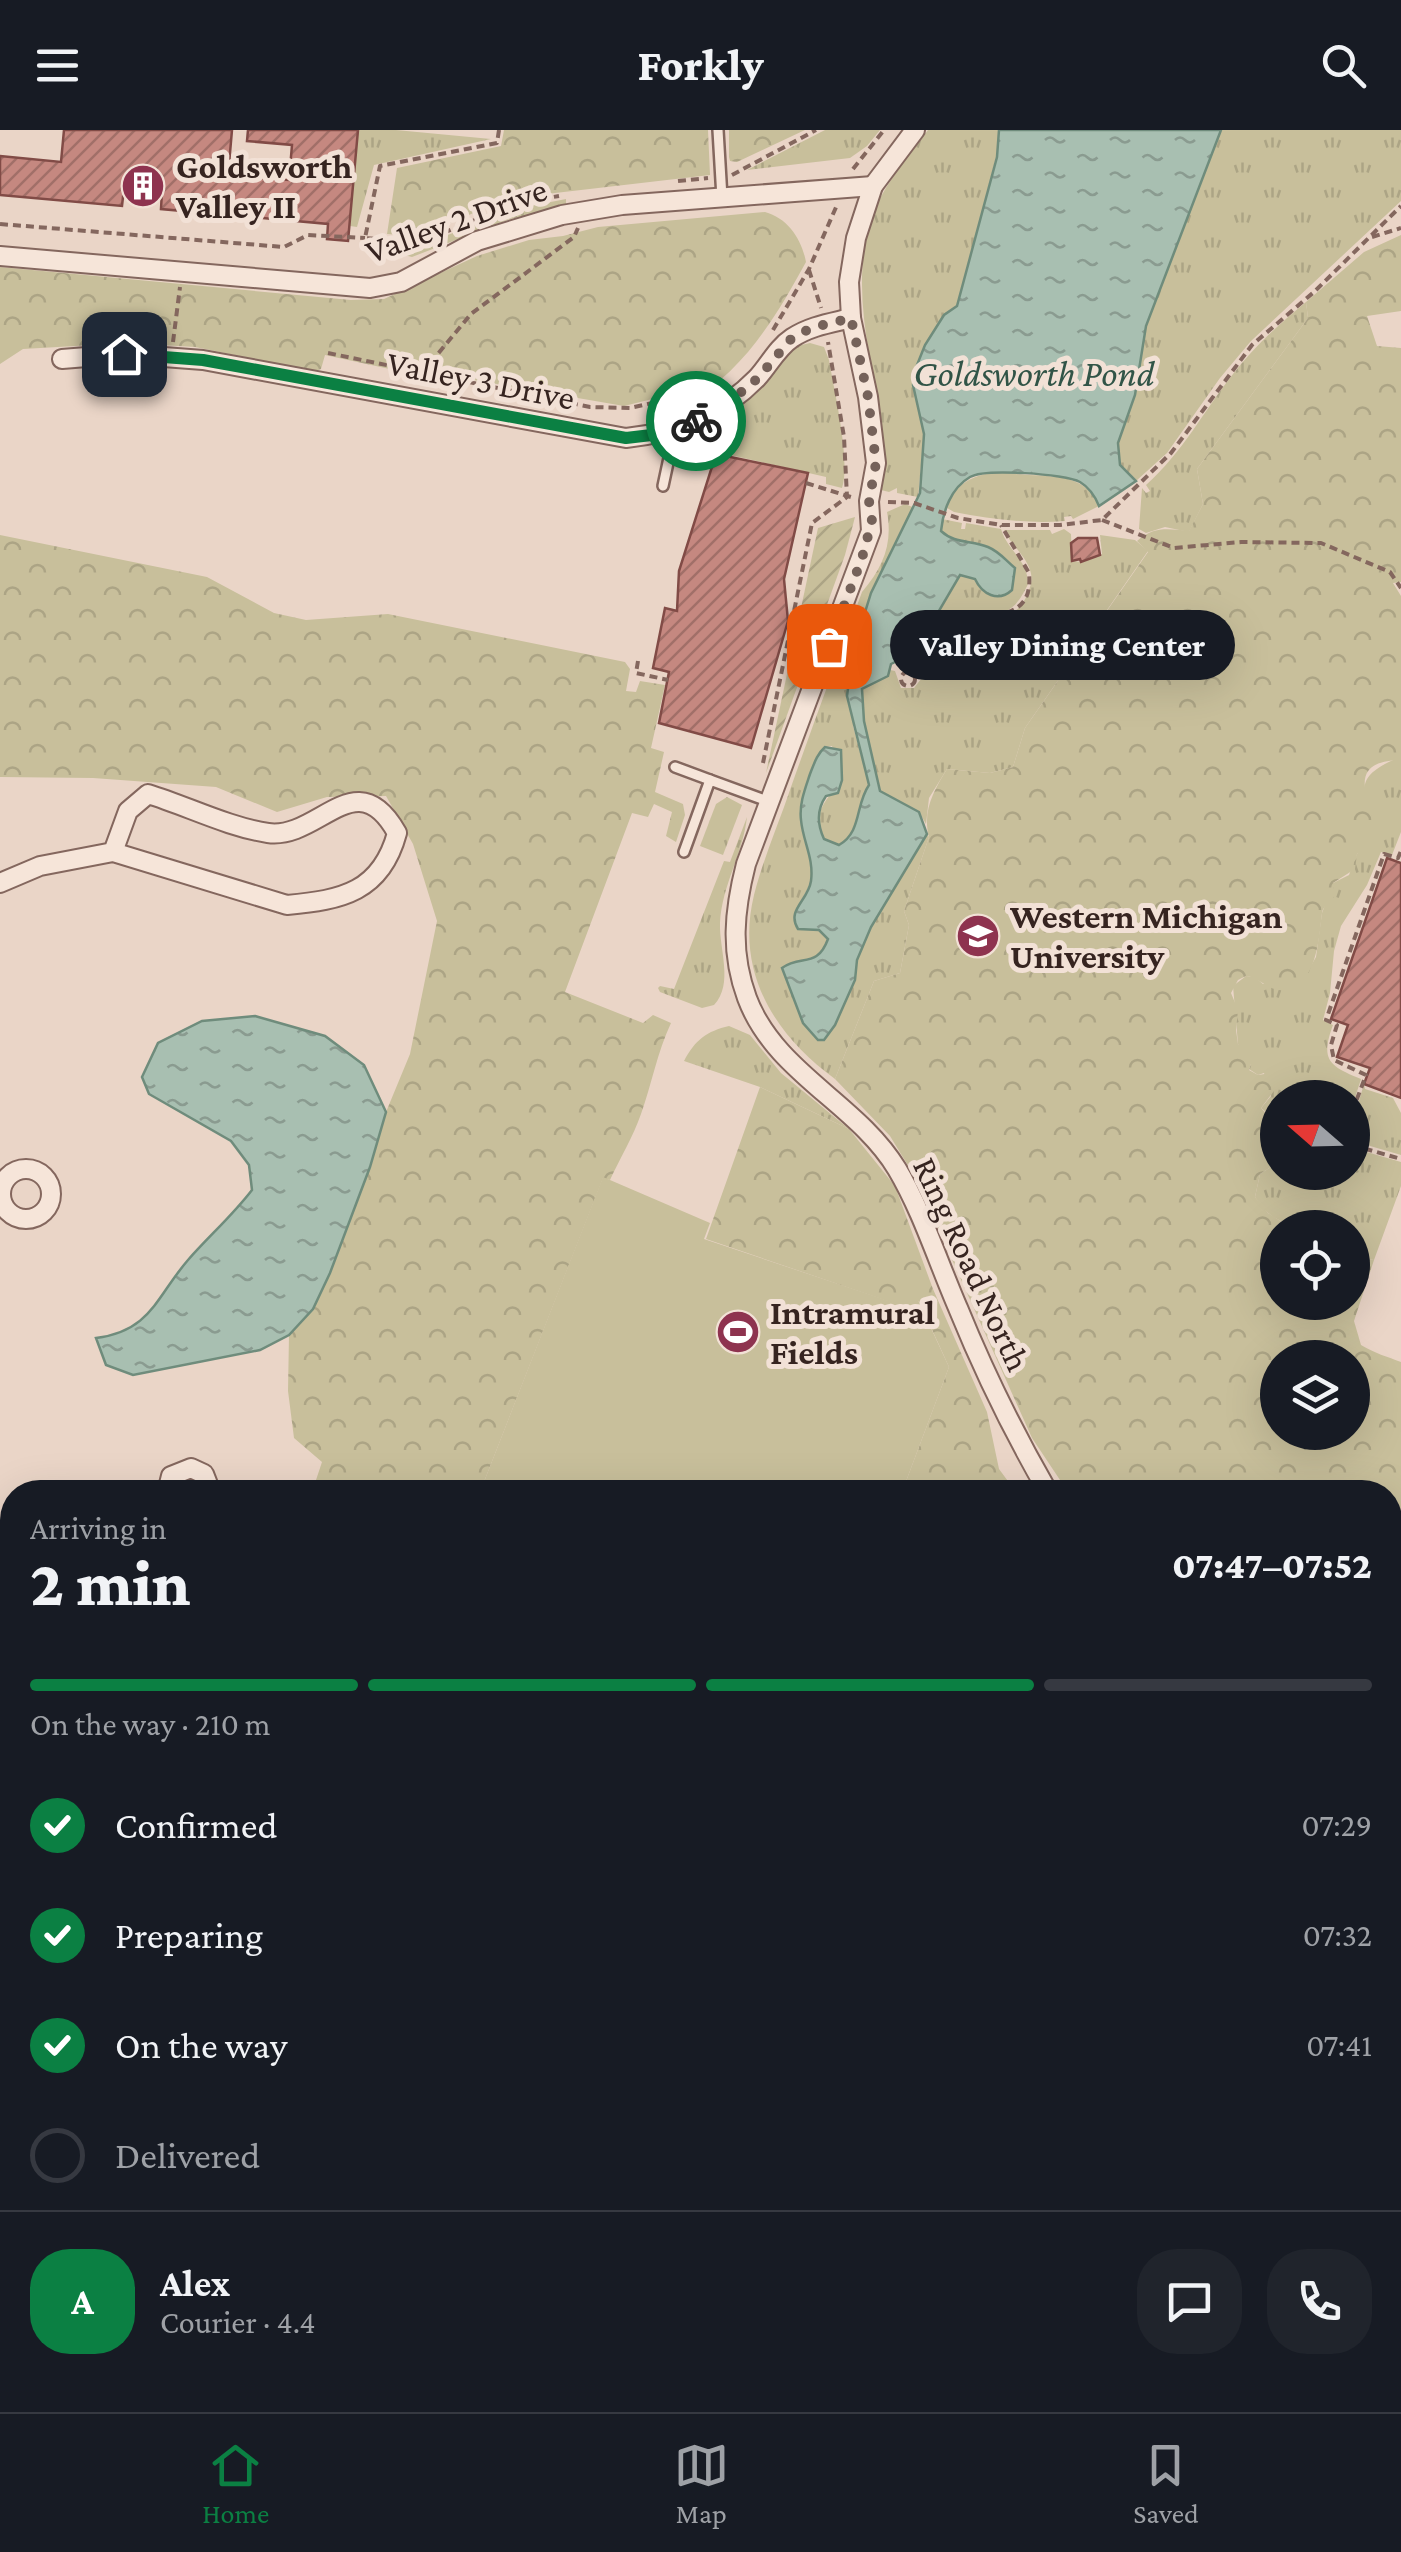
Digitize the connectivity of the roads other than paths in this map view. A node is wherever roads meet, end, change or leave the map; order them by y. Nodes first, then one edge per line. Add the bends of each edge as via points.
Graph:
1 (718, 130) edge
2 (915, 130) edge
3 (873, 186) junction
4 (722, 198) junction
5 (0, 256) edge
6 (851, 318) junction
7 (62, 359) dead end
8 (675, 430) junction
9 (663, 486) dead end
10 (675, 767) dead end
11 (710, 780) junction
12 (770, 802) junction
13 (113, 852) junction
14 (684, 852) dead end
15 (0, 884) edge
16 (170, 1480) edge
17 (206, 1480) edge
18 (1042, 1480) edge

1 - 4 lane
2 - 3 street, Ring Road North
3 - 4 street, Valley 2 Drive
3 - 6 street, Ring Road North via 854,252
4 - 5 street, Valley 2 Drive via 622,206 507,229 450,252 402,282 370,288
6 - 8 street, Valley 3 Drive via 791,339 728,403
6 - 12 street, Ring Road North via 876,463 872,521
7 - 8 street, Valley 3 Drive via 124,354 203,360 587,434 626,438
8 - 9 lane
10 - 11 lane
11 - 12 lane
11 - 14 lane
12 - 18 street, Ring Road North via 746,864 734,921 746,995 779,1051 864,1128 896,1168 984,1370
13 - 13 street via 287,904 356,893 385,865 396,833 386,814 360,801 272,834 148,794 128,810
13 - 15 street via 40,866
16 - 17 street via 184,1468

